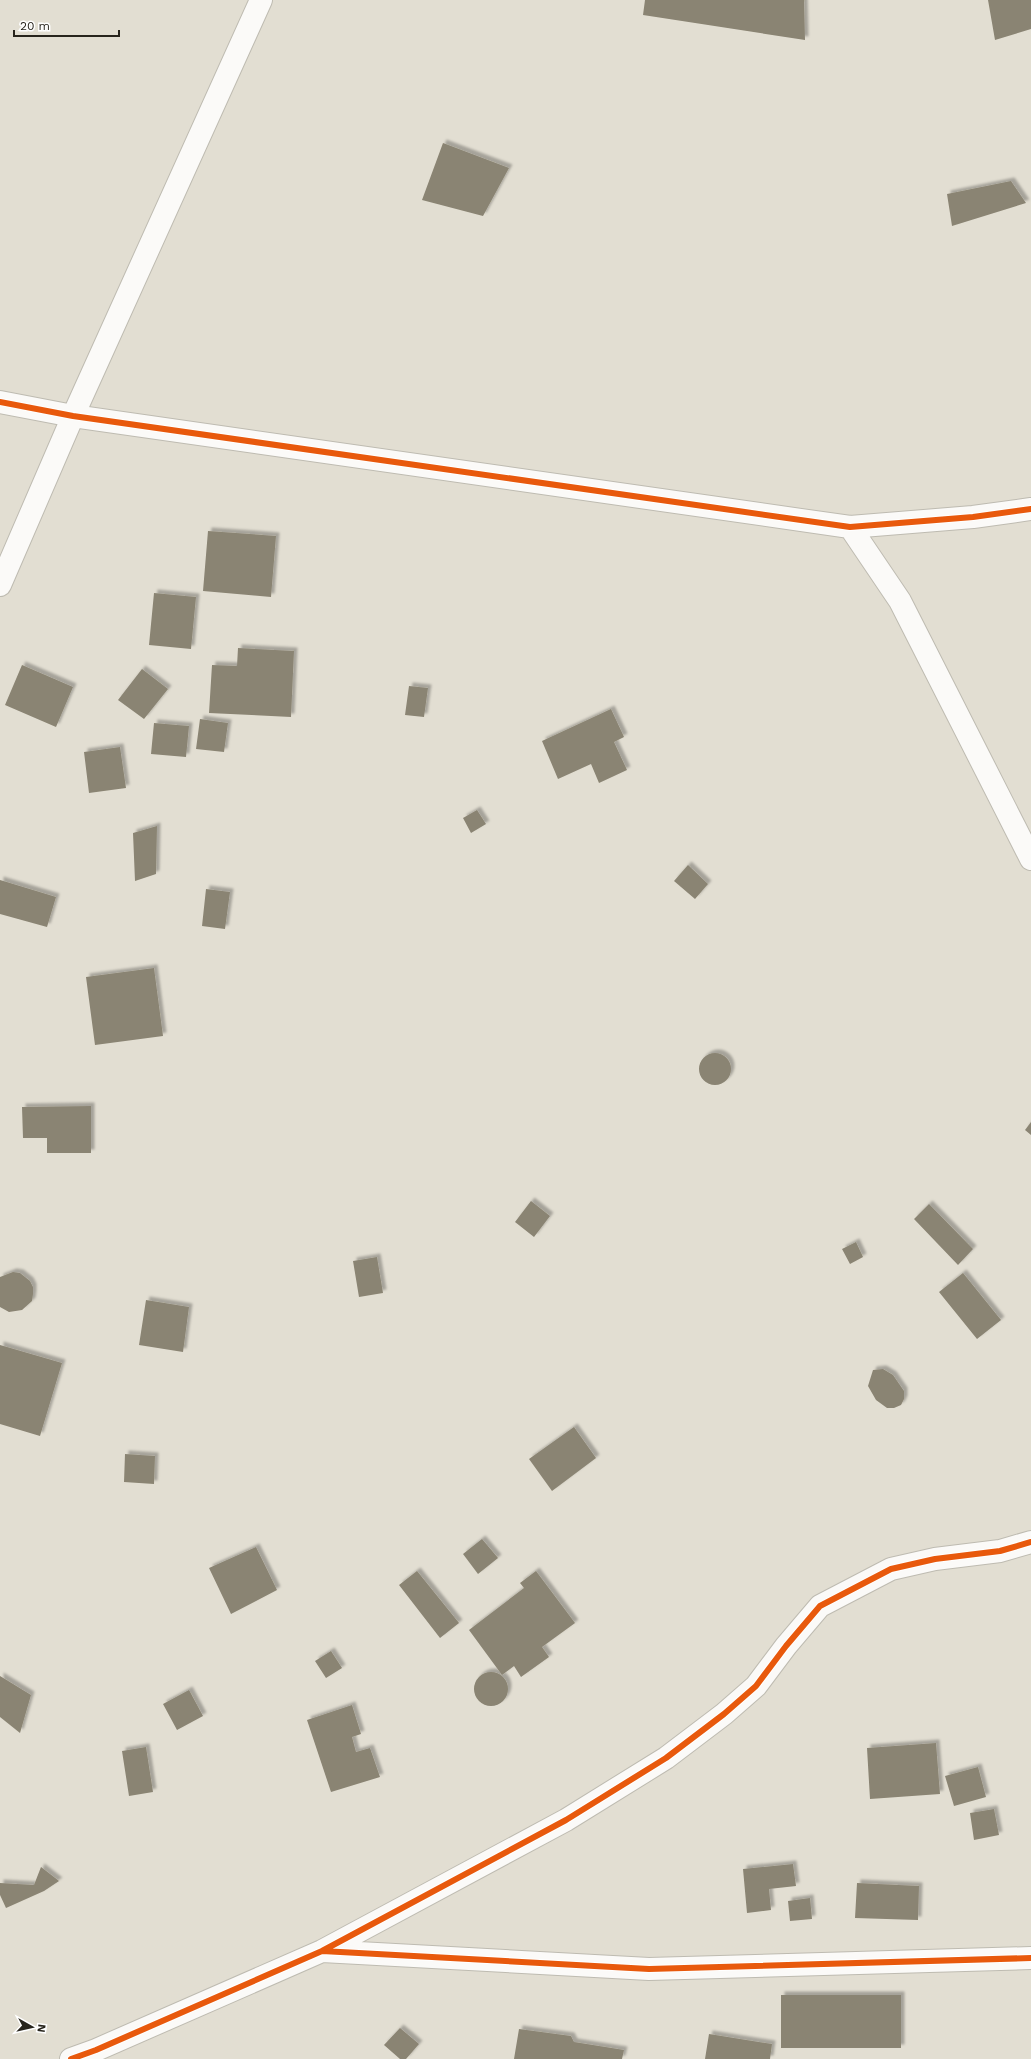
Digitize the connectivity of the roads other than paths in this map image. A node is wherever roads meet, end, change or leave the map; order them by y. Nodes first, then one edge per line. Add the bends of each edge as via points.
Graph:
1 (261, 0) edge
2 (0, 402) edge
3 (73, 416) junction
4 (1031, 510) edge
5 (850, 526) junction
6 (0, 585) edge
7 (1031, 859) edge
8 (1031, 1542) edge
9 (322, 1951) junction
10 (1031, 1958) edge
11 (99, 2054) edge
12 (70, 2059) edge

1 - 3 street
2 - 3 street
3 - 5 street
3 - 6 street
4 - 5 street
5 - 7 street via 900,601
8 - 9 street via 891,1569 820,1606 756,1686 666,1758 566,1820
9 - 10 street via 649,1969
9 - 11 street
11 - 12 street

